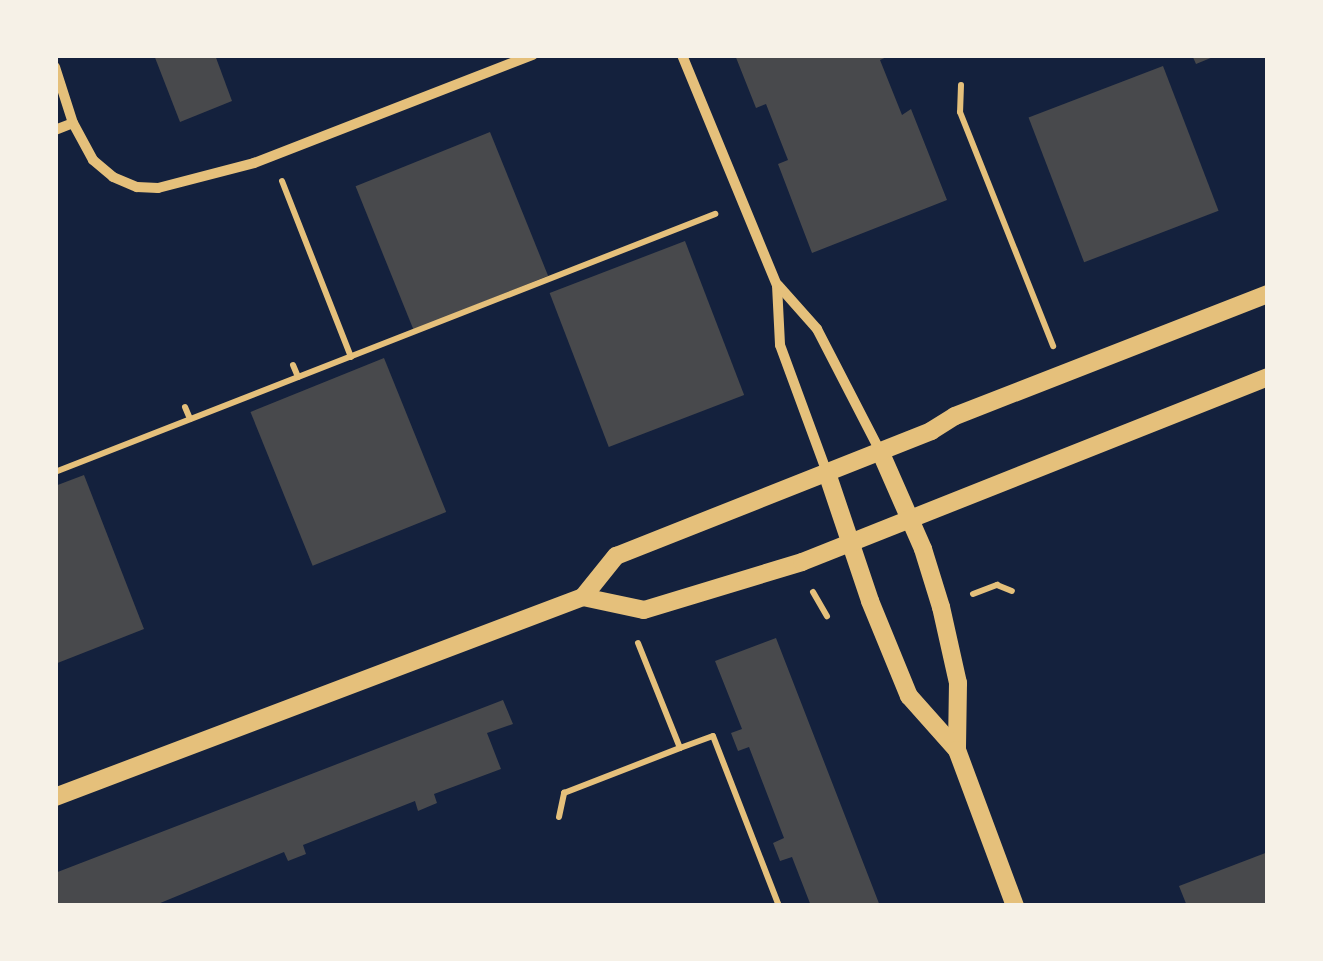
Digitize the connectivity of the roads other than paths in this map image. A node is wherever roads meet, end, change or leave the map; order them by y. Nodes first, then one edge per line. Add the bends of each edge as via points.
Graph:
1 (533, 55) edge
2 (682, 55) edge
3 (55, 67) edge
4 (73, 122) junction
5 (55, 130) edge
6 (778, 285) junction
7 (1268, 294) edge
8 (1268, 377) edge
9 (880, 451) junction
10 (826, 473) junction
11 (910, 520) junction
12 (850, 544) junction
13 (583, 597) junction
14 (957, 750) junction
15 (55, 796) edge
16 (1015, 906) edge

1 - 4 street via 272,156 183,183 138,187 114,176 93,160
2 - 6 street
3 - 4 street
4 - 5 street
6 - 9 street via 818,329
6 - 10 street via 780,345
7 - 9 street
8 - 11 street
9 - 10 street
9 - 11 street
10 - 12 street
10 - 13 street via 616,556
11 - 12 street
11 - 14 street via 933,578 958,683
12 - 13 street via 644,610
12 - 14 street via 909,696
13 - 15 street
14 - 16 street

